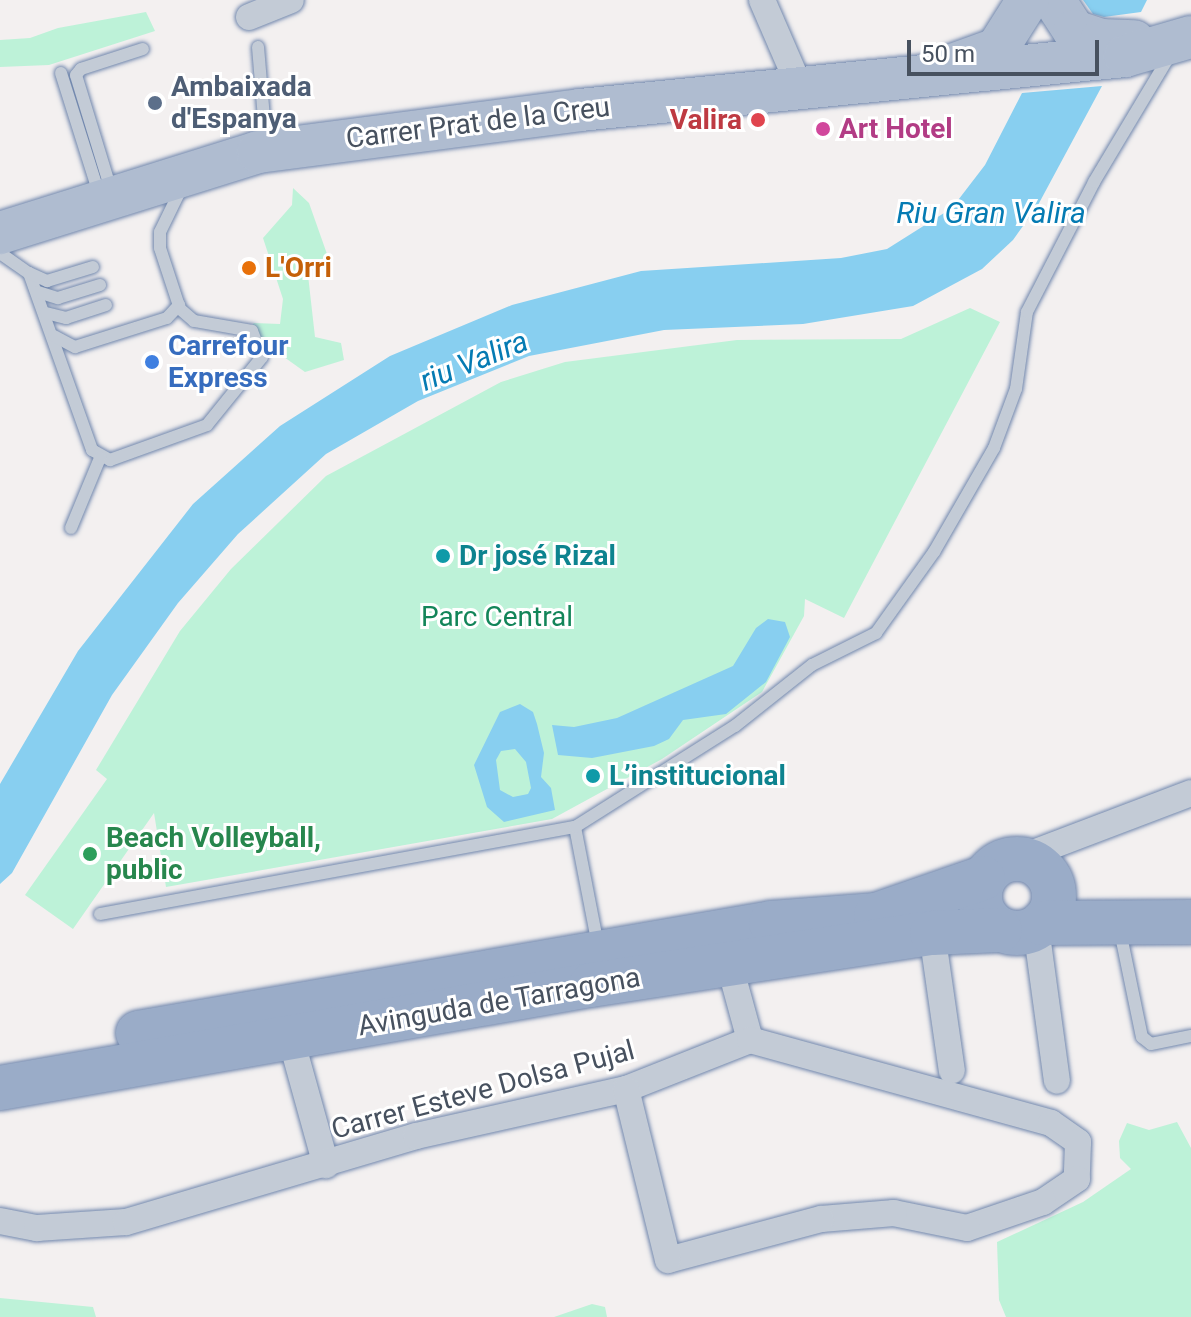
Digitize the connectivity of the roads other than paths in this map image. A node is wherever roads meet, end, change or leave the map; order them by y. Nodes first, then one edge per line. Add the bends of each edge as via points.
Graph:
1 (291, 0) edge
2 (762, 0) edge
3 (1048, 6) edge
4 (249, 17) dead end
5 (1184, 39) edge
6 (258, 47) dead end
7 (143, 49) dead end
8 (1128, 49) junction
9 (61, 73) dead end
10 (920, 76) junction
11 (800, 88) junction
12 (266, 150) junction
13 (132, 197) junction
14 (160, 232) junction
15 (9, 237) edge
16 (146, 250) dead end
17 (162, 253) junction
18 (93, 267) dead end
19 (152, 268) dead end
20 (27, 270) junction
21 (168, 273) junction
22 (100, 285) dead end
23 (159, 288) dead end
24 (38, 292) junction
25 (106, 305) dead end
26 (179, 305) junction
27 (46, 313) junction
28 (167, 318) junction
29 (187, 319) junction
30 (54, 336) junction
31 (100, 458) junction
32 (71, 528) dead end
33 (1191, 793) edge
34 (575, 827) junction
35 (1002, 868) junction
36 (1191, 899) edge
37 (100, 914) dead end
38 (1033, 917) junction
39 (1191, 922) edge
40 (1119, 923) junction
41 (932, 933) junction
42 (600, 952) junction
43 (729, 963) junction
44 (1191, 1036) edge
45 (291, 1039) junction
46 (750, 1040) junction
47 (0, 1057) edge
48 (952, 1071) dead end
49 (1057, 1081) dead end
50 (0, 1088) edge
51 (626, 1089) junction
52 (326, 1165) junction
53 (0, 1221) edge

1 - 4 street
2 - 11 street
3 - 8 main road via 1092,38
3 - 10 main road via 997,49
5 - 8 main road
5 - 34 lane via 1101,169 1027,312 1016,389 994,448 965,502 876,633 812,665 735,726
6 - 12 lane
7 - 13 lane via 76,75
8 - 10 main road via 1036,66
9 - 13 lane
10 - 11 main road, Carrer Prat de la Creu
11 - 12 main road, Carrer Prat de la Creu
12 - 13 main road, Carrer Prat de la Creu via 197,168
13 - 14 lane
13 - 15 main road, Carrer Prat de la Creu
14 - 16 lane
14 - 17 lane
15 - 20 lane
15 - 20 lane
17 - 19 lane
17 - 21 lane
18 - 20 lane via 47,281
20 - 24 lane
21 - 23 lane
21 - 26 lane
22 - 24 lane via 58,298
24 - 27 lane
25 - 27 lane via 66,318
26 - 28 lane
26 - 29 lane
27 - 30 lane
28 - 29 lane
28 - 30 lane via 75,347
29 - 31 lane via 252,331 262,357 258,368 207,425 110,460
30 - 31 lane via 92,450
31 - 32 lane
33 - 35 street
34 - 37 lane
34 - 42 lane
35 - 38 highway via 1042,868
35 - 38 highway via 979,901
35 - 42 highway, Avinguda de Tarragona via 876,915 781,922
36 - 38 highway, Avinguda de Tarragona via 1078,896
38 - 40 highway, Avinguda de Tarragona
38 - 41 highway, Avinguda de Tarragona
38 - 49 street
39 - 40 highway, Avinguda de Tarragona
40 - 44 lane via 1142,1037 1151,1044
41 - 43 highway, Avinguda de Tarragona
41 - 48 street
42 - 47 highway, Avinguda de Tarragona
43 - 45 highway, Avinguda de Tarragona
43 - 46 street
45 - 50 highway, Avinguda de Tarragona
45 - 52 street
46 - 51 street, Carrer Esteve Dolsa Pujal
46 - 51 street via 1051,1123 1078,1142 1077,1179 1043,1202 967,1228 894,1213 821,1219 668,1260
51 - 52 street, Carrer Esteve Dolsa Pujal via 416,1136
52 - 53 street, Carrer Esteve Dolsa Pujal via 126,1222 37,1228

